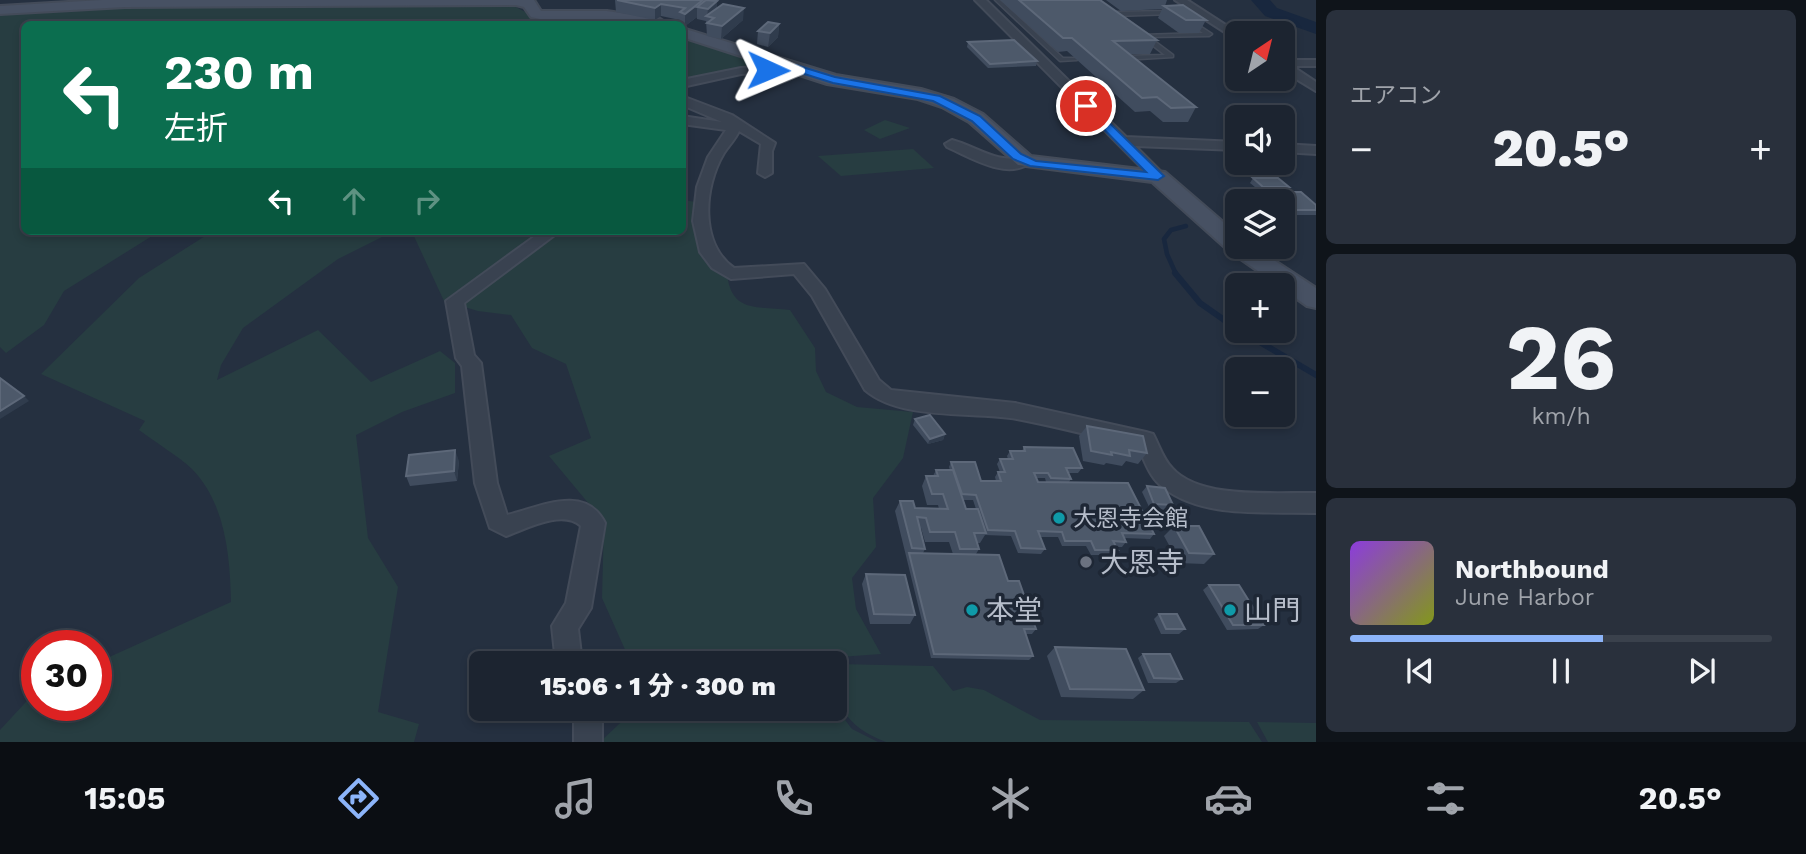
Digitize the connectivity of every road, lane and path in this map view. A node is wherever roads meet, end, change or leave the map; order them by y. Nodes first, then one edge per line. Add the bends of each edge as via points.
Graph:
1 (980, 0) edge
2 (997, 0) edge
3 (1180, 0) edge
4 (296, 1) edge
5 (450, 1) edge
6 (1168, 6) edge
7 (1105, 7) edge
8 (0, 10) edge
9 (1115, 14) junction
10 (1188, 20) edge
11 (642, 21) edge
12 (1125, 22) edge
13 (1135, 29) edge
14 (1225, 29) edge
15 (686, 33) edge
16 (1145, 36) junction
17 (1111, 58) edge
18 (1076, 59) edge
19 (1316, 63) edge
20 (1295, 64) edge
21 (796, 68) junction
22 (1295, 72) edge
23 (686, 83) edge
24 (1316, 87) edge
25 (686, 102) edge
26 (686, 120) edge
27 (729, 122) junction
28 (1122, 141) junction
29 (952, 144) dead end
30 (1225, 145) edge
31 (1295, 148) edge
32 (1316, 149) edge
33 (1025, 161) junction
34 (765, 173) dead end
35 (1158, 176) junction
36 (546, 235) edge
37 (1225, 235) edge
38 (1257, 259) edge
39 (1316, 300) edge
40 (1316, 503) edge
41 (568, 651) edge
42 (588, 721) edge
43 (588, 742) edge

1 - 28 street
2 - 18 lane via 1062,60
3 - 14 street
4 - 5 main road
4 - 8 main road
5 - 11 main road via 524,1 540,15 607,15
6 - 9 lane via 1177,13
7 - 9 lane
9 - 12 lane
10 - 16 lane via 1209,34
13 - 16 lane
15 - 21 main road
16 - 17 lane via 1171,56
19 - 20 street
21 - 23 street via 741,71
21 - 33 main road via 948,103 976,118
22 - 24 street
25 - 27 street
26 - 27 street
27 - 34 street via 768,144
27 - 40 street via 732,134 715,154 701,205 700,230 713,260 731,274 798,268 819,293 872,385 884,395 1015,411 1146,440 1165,476 1182,490 1231,501
28 - 30 street
28 - 35 street
29 - 33 street via 1003,163
31 - 32 street
33 - 35 main road
35 - 37 main road
36 - 41 street via 455,301 465,358 471,363 486,483 498,521 506,526 565,508 585,514 593,523 578,608 565,626
38 - 39 main road
42 - 43 street

